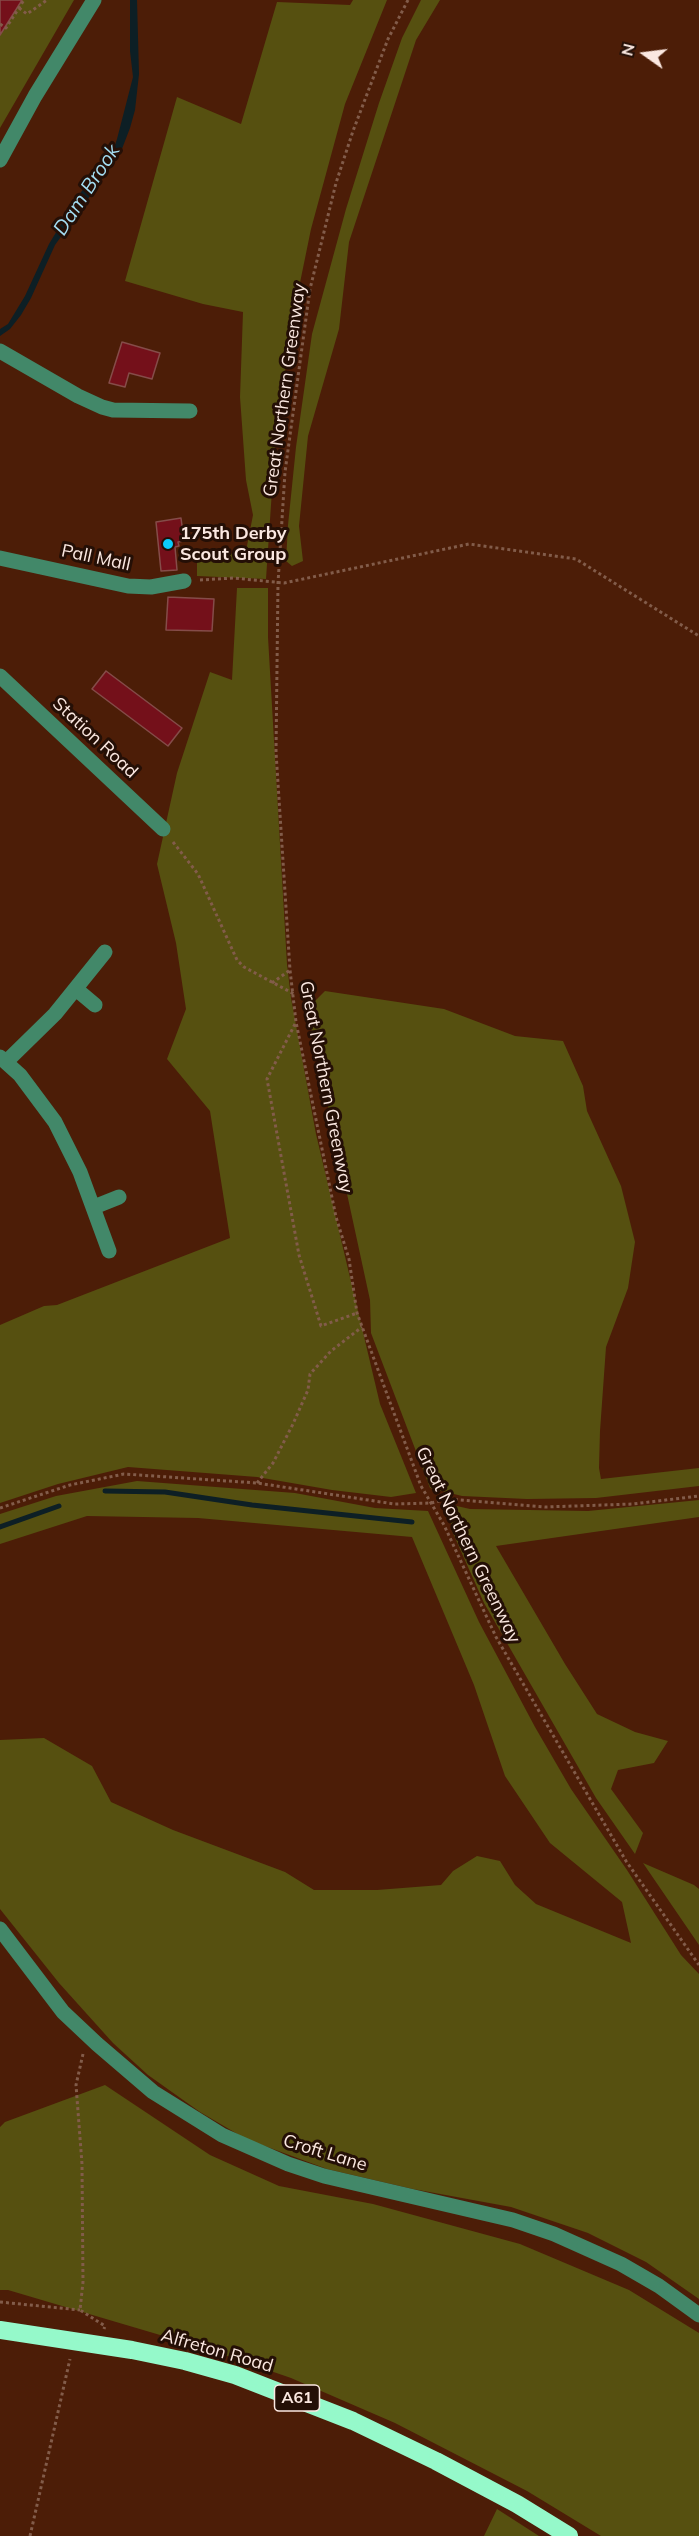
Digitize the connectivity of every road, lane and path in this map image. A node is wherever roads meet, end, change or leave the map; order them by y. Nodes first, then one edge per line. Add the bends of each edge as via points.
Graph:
1 (24, 0) edge
2 (47, 0) edge
3 (94, 0) edge
4 (408, 0) edge
5 (19, 8) junction
6 (0, 24) edge
7 (0, 160) edge
8 (0, 351) edge
9 (190, 411) dead end
10 (0, 558) edge
11 (184, 581) joint
12 (278, 583) junction
13 (699, 636) edge
14 (0, 676) edge
15 (163, 829) joint
16 (105, 952) dead end
17 (290, 970) junction
18 (272, 983) junction
19 (76, 989) junction
20 (294, 994) junction
21 (95, 1005) dead end
22 (296, 1022) junction
23 (3, 1059) edge
24 (119, 1197) dead end
25 (94, 1207) junction
26 (109, 1251) dead end
27 (357, 1313) junction
28 (362, 1327) junction
29 (257, 1483) junction
30 (699, 1496) edge
31 (431, 1503) junction
32 (0, 1508) edge
33 (0, 1929) edge
34 (699, 1965) edge
35 (87, 2034) junction
36 (0, 2302) edge
37 (80, 2310) junction
38 (699, 2315) edge
39 (105, 2326) dead end
40 (0, 2330) edge
41 (71, 2354) dead end
42 (30, 2536) edge
43 (569, 2536) edge

1 - 5 path
2 - 5 path via 27,14
3 - 7 street
4 - 12 path, Great Northern Greenway via 388,39 353,131 310,288 285,472
5 - 6 path via 6,28
8 - 9 street via 102,407
10 - 11 street, Pall Mall via 128,586 151,587
11 - 12 path via 234,578
12 - 13 path via 469,544 576,559
12 - 17 path, Great Northern Greenway via 276,752
14 - 15 street, Station Road
15 - 18 path via 198,874 237,960
16 - 19 street
17 - 18 path
17 - 20 path, Great Northern Greenway
18 - 20 path
19 - 21 street
19 - 23 street via 55,1014
20 - 22 path, Great Northern Greenway
22 - 27 path, Great Northern Greenway via 336,1217 349,1259
22 - 27 path via 267,1079 299,1255 321,1326
23 - 25 street via 55,1122
24 - 25 street
25 - 26 street
27 - 28 path, Great Northern Greenway
28 - 29 path via 310,1374 308,1390 293,1424
28 - 31 path, Great Northern Greenway via 421,1486
29 - 31 path via 394,1504
29 - 32 path via 124,1474 70,1485
30 - 31 path via 633,1504 544,1507 448,1499
31 - 34 path, Great Northern Greenway via 496,1637 626,1861
33 - 35 street, Croft Lane via 63,2012
35 - 37 path via 76,2085 82,2164
35 - 38 street, Croft Lane via 153,2092 196,2121 254,2150 324,2176 513,2220 554,2234 621,2264
36 - 37 path
37 - 39 path
40 - 43 highway, Alfreton Road / A61 via 132,2350 235,2375 353,2421 436,2460
41 - 42 path

